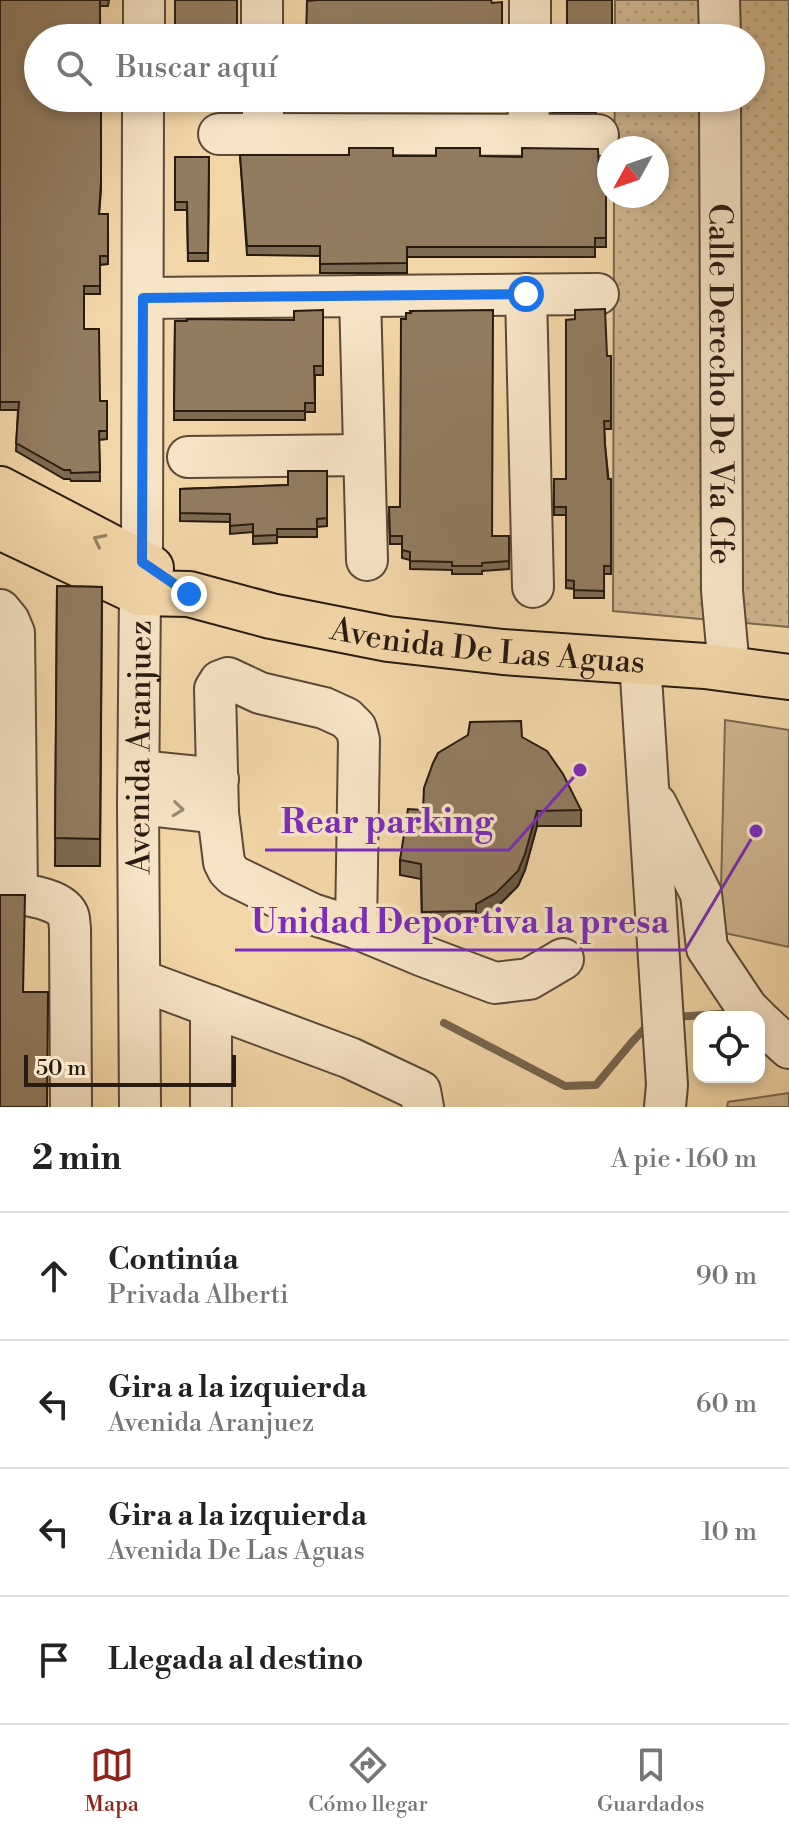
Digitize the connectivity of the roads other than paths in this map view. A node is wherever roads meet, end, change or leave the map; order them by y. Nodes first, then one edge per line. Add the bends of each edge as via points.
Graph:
1 (144, 0) edge
2 (262, 0) edge
3 (530, 0) edge
4 (719, 0) edge
5 (144, 24) edge
6 (262, 24) edge
7 (530, 24) edge
8 (720, 24) edge
9 (143, 112) edge
10 (720, 112) edge
11 (263, 116) edge
12 (528, 116) edge
13 (219, 134) dead end
14 (598, 135) dead end
15 (526, 294) junction
16 (598, 294) dead end
17 (360, 296) junction
18 (143, 298) junction
19 (364, 455) junction
20 (188, 457) dead end
21 (0, 489) edge
22 (0, 527) edge
23 (367, 560) dead end
24 (141, 577) junction
25 (533, 587) dead end
26 (0, 610) edge
27 (640, 661) junction
28 (729, 669) junction
29 (789, 677) edge
30 (138, 788) junction
31 (648, 789) junction
32 (218, 796) junction
33 (8, 893) edge
34 (356, 928) junction
35 (563, 959) dead end
36 (140, 980) junction
37 (211, 1006) junction
38 (750, 1011) edge
39 (765, 1025) edge
40 (789, 1048) edge
41 (71, 1107) edge
42 (140, 1107) edge
43 (211, 1107) edge
44 (423, 1107) edge
45 (665, 1107) edge

1 - 5 street
2 - 6 street
3 - 7 street
4 - 8 street
9 - 18 street, Avenida Aranjuez
10 - 28 street, Calle Derecho De Vía Cfe via 722,591
11 - 12 street
11 - 13 street
12 - 14 street
15 - 16 street
15 - 17 street
15 - 25 street
17 - 18 street
17 - 19 street
18 - 24 street, Avenida Aranjuez
19 - 20 street
19 - 23 street
24 -> 21 main road, Avenida De Las Aguas
22 - 24 main road, Avenida De Las Aguas
24 - 27 main road, Avenida De Las Aguas via 271,616 388,639
24 - 30 street, Avenida Aranjuez
26 - 33 street via 14,633
27 - 28 main road, Avenida De Las Aguas
27 - 31 street
28 - 29 main road, Avenida De Las Aguas
30 - 32 street
30 - 36 street, Avenida Aranjuez
31 - 38 street via 701,894 707,948
31 - 45 street
32 - 34 street via 224,862 234,876 312,914
32 - 34 street via 215,689 220,681 228,678 346,718 359,740
33 - 41 street via 59,903 68,915
34 - 35 street via 495,983 529,979
36 - 37 street
36 - 42 street, Avenida Aranjuez
37 - 43 street
37 - 44 street via 350,1058 420,1091
39 - 40 street

